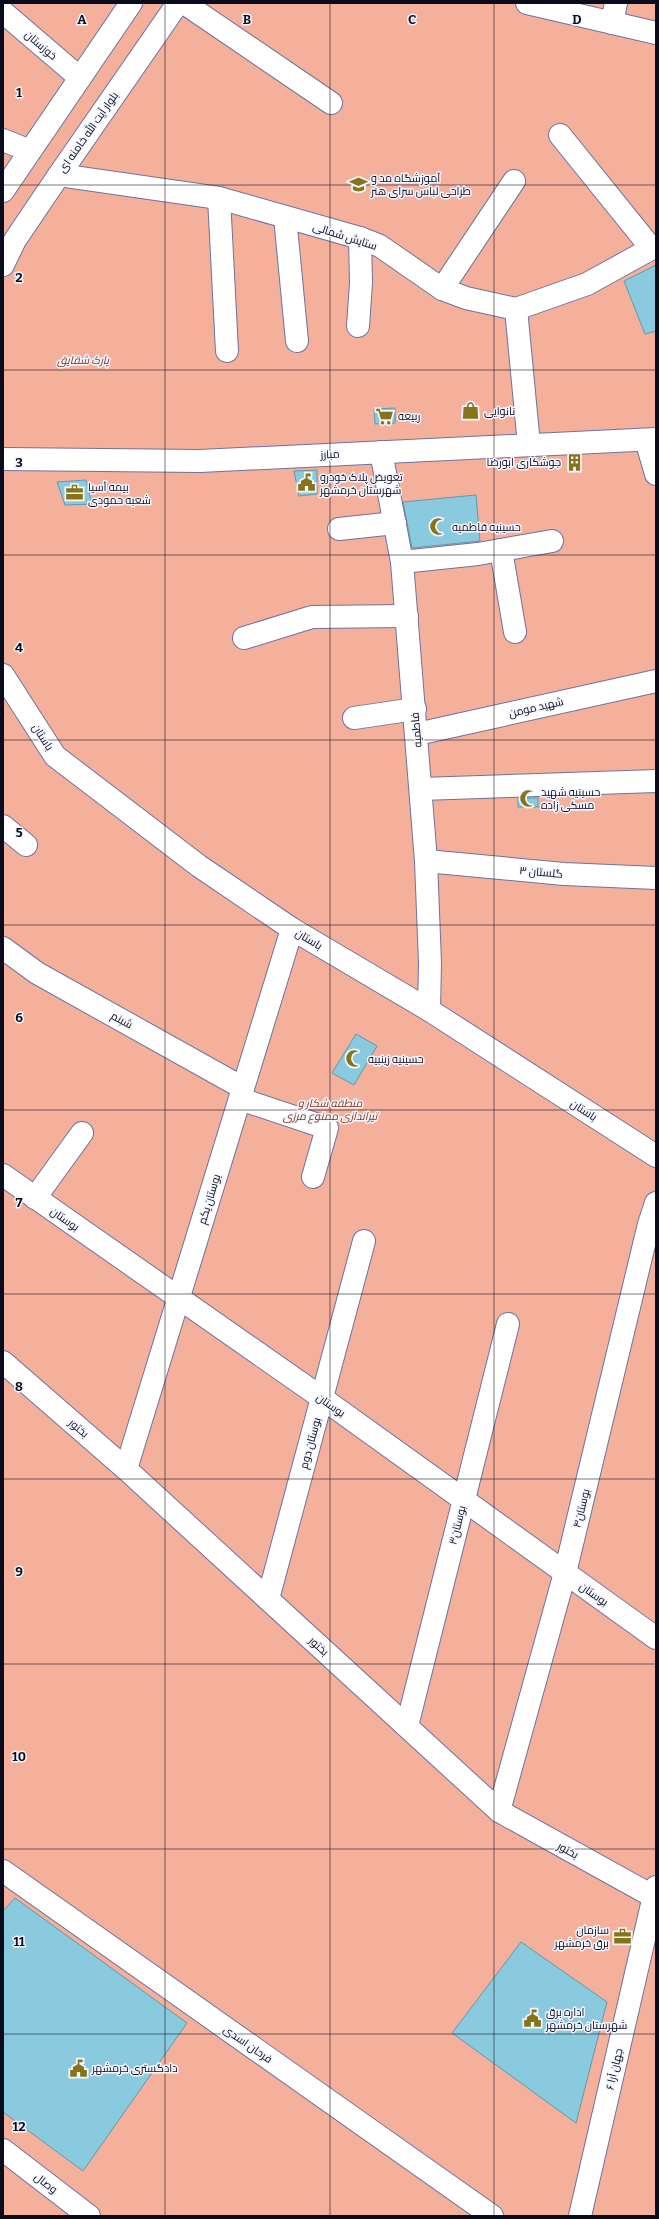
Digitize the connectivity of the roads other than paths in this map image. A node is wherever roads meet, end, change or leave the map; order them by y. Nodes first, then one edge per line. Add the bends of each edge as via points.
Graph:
1 (131, 3) edge
2 (178, 3) edge
3 (184, 3) edge
4 (527, 3) edge
5 (3, 12) edge
6 (614, 13) edge
7 (656, 33) edge
8 (80, 78) junction
9 (331, 103) dead end
10 (560, 135) dead end
11 (3, 140) edge
12 (30, 151) junction
13 (58, 175) junction
14 (514, 181) dead end
15 (3, 191) edge
16 (219, 198) junction
17 (285, 217) junction
18 (360, 238) junction
19 (654, 248) edge
20 (3, 265) edge
21 (442, 289) junction
22 (516, 309) junction
23 (358, 326) dead end
24 (297, 341) dead end
25 (227, 351) dead end
26 (651, 439) edge
27 (529, 445) junction
28 (381, 452) junction
29 (3, 459) edge
30 (656, 474) edge
31 (395, 523) junction
32 (339, 530) dead end
33 (552, 541) dead end
34 (501, 550) junction
35 (402, 562) junction
36 (407, 616) junction
37 (515, 632) dead end
38 (244, 638) dead end
39 (3, 675) edge
40 (656, 681) edge
41 (414, 709) junction
42 (354, 718) dead end
43 (417, 734) junction
44 (656, 781) edge
45 (421, 788) junction
46 (3, 826) edge
47 (26, 845) dead end
48 (426, 861) junction
49 (656, 878) edge
50 (292, 929) junction
51 (3, 948) edge
52 (429, 1010) junction
53 (242, 1093) junction
54 (82, 1133) dead end
55 (656, 1156) edge
56 (3, 1175) edge
57 (313, 1177) dead end
58 (35, 1198) junction
59 (656, 1203) edge
60 (364, 1241) dead end
61 (178, 1299) junction
62 (508, 1324) dead end
63 (3, 1362) edge
64 (322, 1398) junction
65 (126, 1469) junction
66 (464, 1500) junction
67 (565, 1573) junction
68 (268, 1599) junction
69 (656, 1638) edge
70 (407, 1726) junction
71 (499, 1811) junction
72 (3, 1871) edge
73 (655, 1894) edge
74 (3, 2150) edge
75 (89, 2216) edge
76 (492, 2216) edge
77 (580, 2216) edge

1 - 8 street
2 - 13 street, بلوار آیت الله خامنه ای
3 - 9 street
4 - 6 street
5 - 8 street, خوزستان
6 - 7 street
8 - 12 street
10 - 19 street
11 - 12 street
12 - 15 street
13 - 16 street, ستایش شمالی
13 - 20 street, بلوار آیت الله خامنه ای via 15,240
14 - 21 street
16 - 17 street, ستایش شمالی
16 - 25 street
17 - 18 street, ستایش شمالی
17 - 24 street
18 - 21 street, ستایش شمالی via 380,246
18 - 23 street via 361,284
19 - 22 street via 587,284
21 - 22 street, ستایش شمالی via 466,298
22 - 27 street
26 - 27 street, مبارز
26 - 30 street
27 - 28 street, مبارز
28 - 29 street, مبارز via 200,461
28 - 31 street, فاطمیه
31 - 32 street
31 - 35 street, فاطمیه
33 - 34 street
34 - 35 street
34 - 37 street
35 - 36 street, فاطمیه
36 - 38 street via 312,617
36 - 41 street, فاطمیه
39 - 50 street, باستان via 55,756 199,866
40 - 43 street, شهید مومن
41 - 42 street
41 - 43 street, فاطمیه
43 - 45 street, فاطمیه
44 - 45 street
45 - 48 street, فاطمیه
46 - 47 street
48 - 49 street, گلستان ۳ via 564,874
48 - 52 street, فاطمیه
50 - 52 street, باستان
50 - 53 street, بوستان یکم
51 - 53 street, شبنم via 37,973
52 - 55 street, باستان
53 - 57 street, شبنم via 327,1128
53 - 61 street, بوستان یکم
54 - 58 street
56 - 58 street, بوستان
58 - 61 street, بوستان
59 - 67 street, بوستان۴
60 - 64 street, بوستان دوم
61 - 64 street, بوستان
61 - 65 street, بوستان یکم
62 - 66 street, بوستان۳
63 - 65 street, بختور
64 - 66 street, بوستان
64 - 68 street, بوستان دوم
65 - 68 street, بختور
66 - 67 street, بوستان
66 - 70 street, بوستان۳
67 - 69 street, بوستان
67 - 71 street, بوستان۴
68 - 70 street, بختور
70 - 71 street, بختور
71 - 73 street, بختور
72 - 76 street, فرحان اسدی
73 - 77 street, جهان آرا ۶
74 - 75 street, وصال

